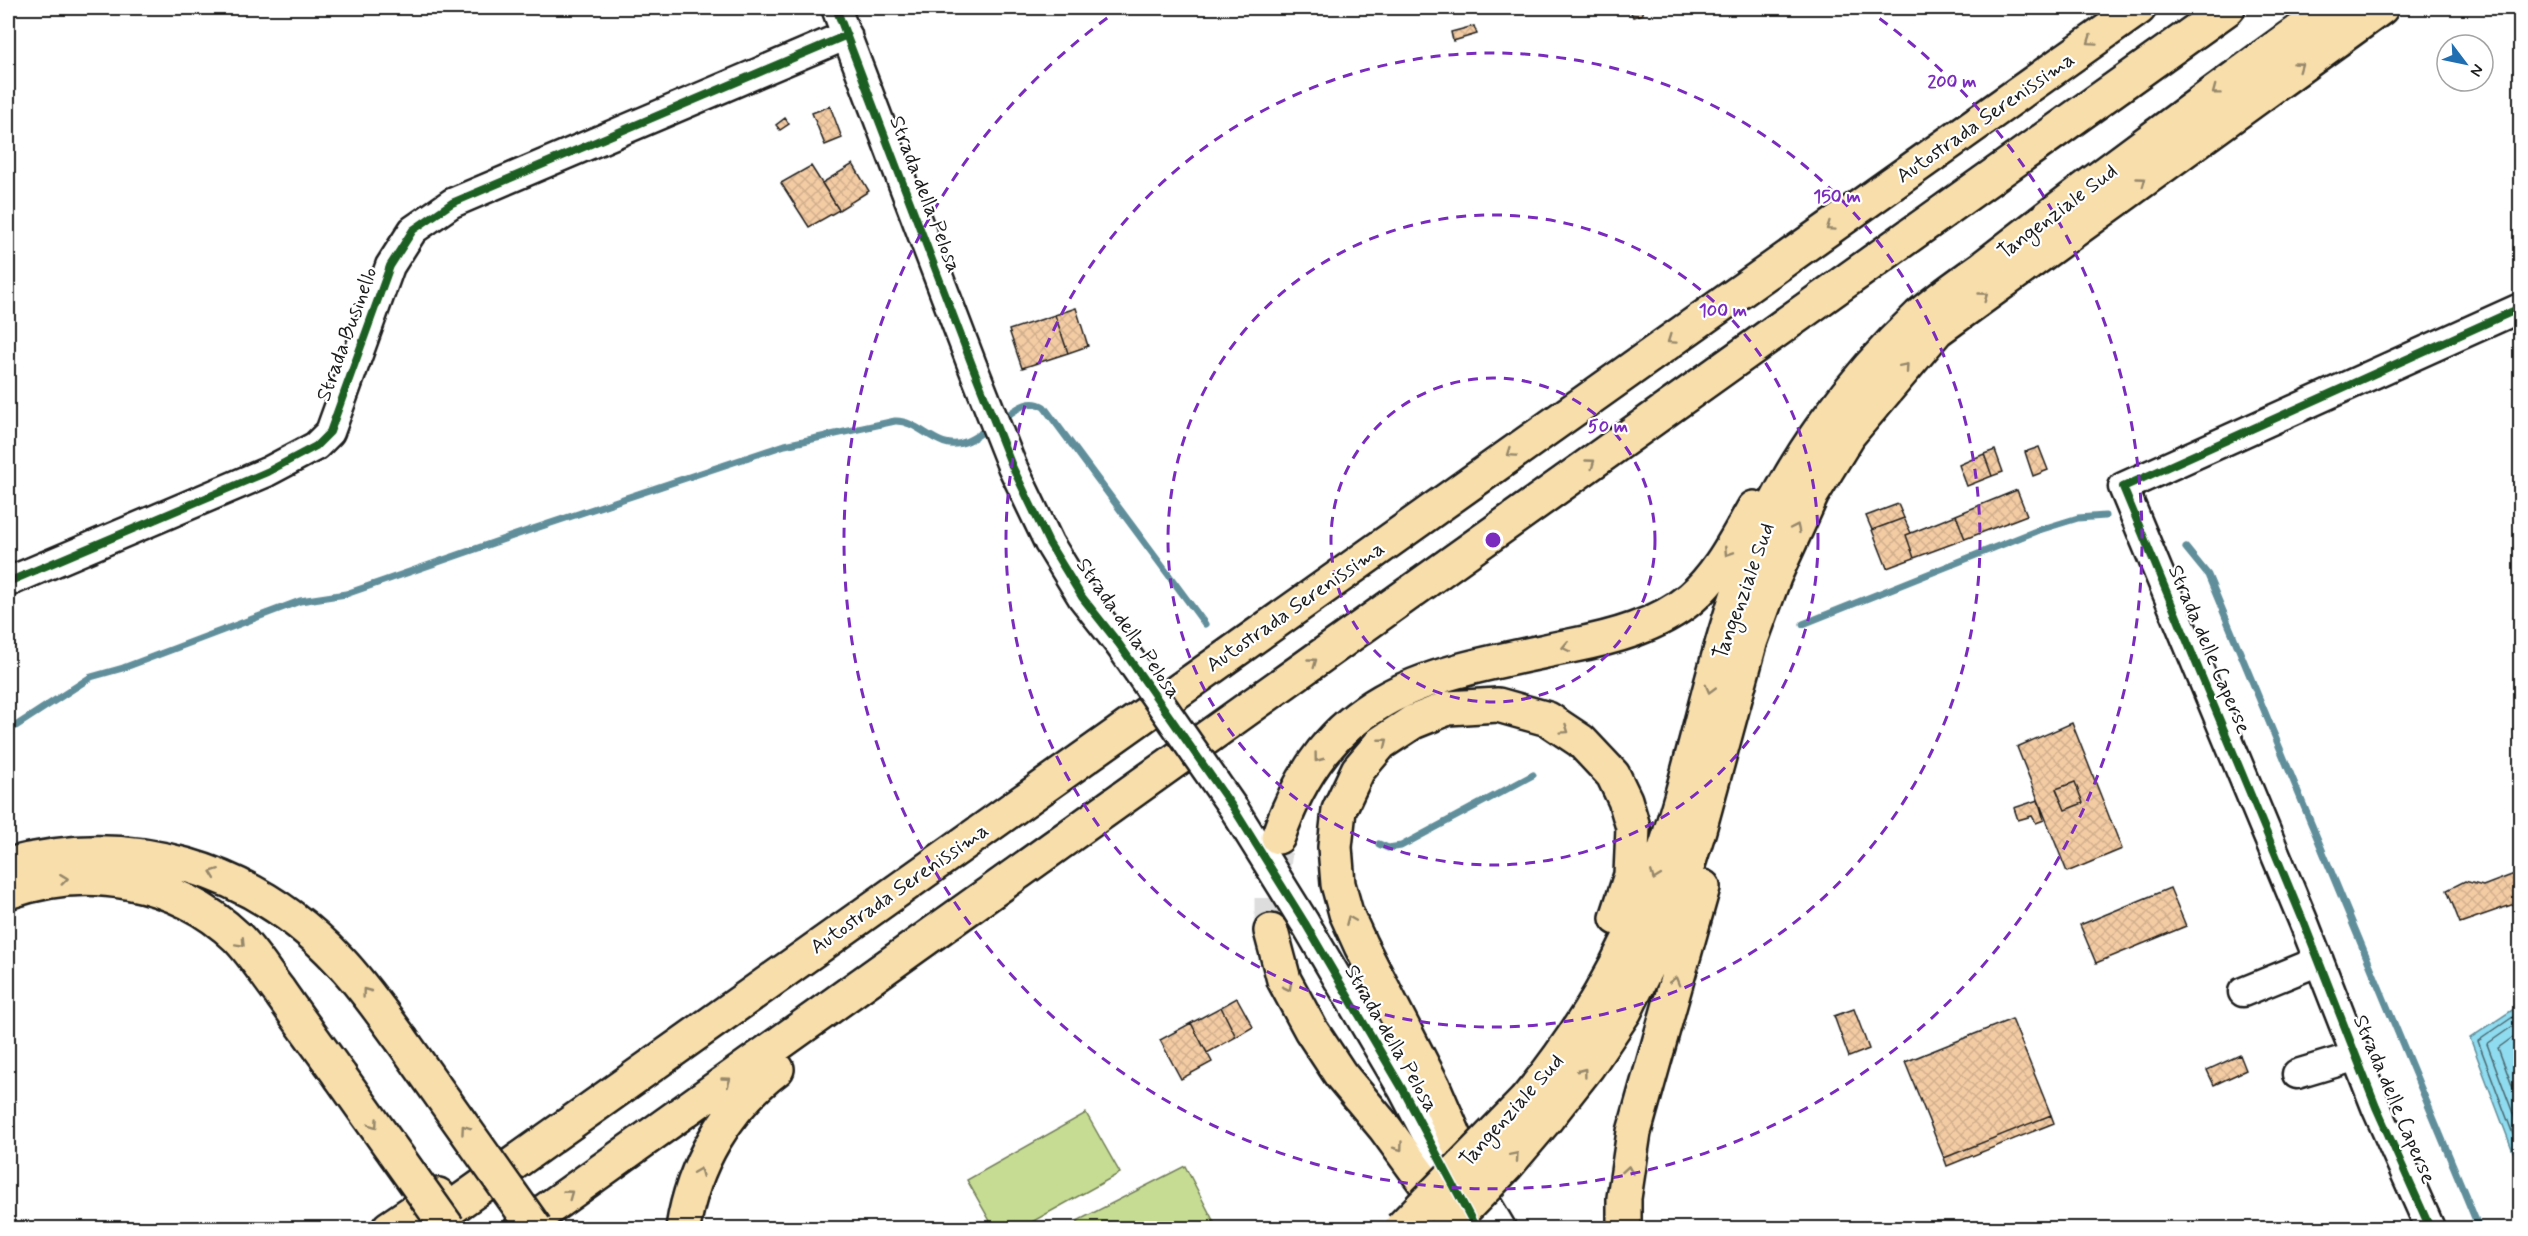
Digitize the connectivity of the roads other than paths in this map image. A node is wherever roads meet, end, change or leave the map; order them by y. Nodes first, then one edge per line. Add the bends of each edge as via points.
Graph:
1 (836, 8) edge
2 (2139, 8) edge
3 (2228, 8) edge
4 (2332, 8) edge
5 (2376, 12) edge
6 (847, 35) junction
7 (2520, 308) edge
8 (1921, 315) junction
9 (8, 582) edge
10 (1751, 640) junction
11 (1281, 685) junction
12 (1134, 721) junction
13 (1278, 837) tunnel mouth
14 (8, 865) edge
15 (8, 892) edge
16 (1271, 931) tunnel mouth
17 (2319, 961) junction
18 (2243, 992) dead end
19 (2357, 1056) junction
20 (1560, 1058) junction
21 (2297, 1074) dead end
22 (1403, 1090) junction
23 (1536, 1109) junction
24 (1474, 1181) junction
25 (389, 1228) edge
26 (423, 1228) edge
27 (448, 1228) edge
28 (521, 1228) edge
29 (535, 1228) edge
30 (683, 1228) edge
31 (1401, 1228) edge
32 (1446, 1228) edge
33 (1459, 1228) edge
34 (1476, 1228) edge
35 (1501, 1228) edge
36 (1624, 1228) edge
37 (2430, 1228) edge

1 - 6 street, Strada della Pelosa
2 -> 12 highway, Autostrada Serenissima
11 -> 3 highway
4 -> 8 highway, Tangenziale Sud via 2092,183
10 -> 5 highway, Tangenziale Sud via 1774,577 1812,494 1849,434 1937,330
6 - 9 street, Strada Businello via 452,203 413,230 390,266 330,432 316,446 267,472
6 - 22 street, Strada della Pelosa, bridge via 1012,466 1049,543 1234,809
7 - 17 street, Strada delle Caperse via 2123,487
8 -> 13 highway via 1880,342 1843,376 1805,422 1719,567 1691,598 1656,620 1613,638 1449,673 1407,687 1368,708 1318,757 1290,804
8 -> 20 highway, Tangenziale Sud via 1850,391 1812,443 1757,544 1726,629 1656,873 1618,964
23 -> 10 highway, Tangenziale Sud via 1588,1066 1626,1011 1672,915
36 -> 10 highway via 1624,1198 1634,1132 1731,789
28 -> 11 highway
30 -> 11 highway via 692,1191 708,1152 730,1114 759,1083
12 - 25 highway
12 - 26 highway, Autostrada Serenissima
29 -> 14 highway, bridge via 357,981 325,946 274,906 224,877 166,859 108,852 53,854
15 -> 27 highway, bridge via 42,882 99,878 147,886 197,907 221,923 250,953
16 -> 33 highway via 1284,980 1311,1030 1340,1074
17 - 18 street
17 - 19 street, Strada delle Caperse
19 - 21 street
19 - 37 street, Strada delle Caperse
20 - 23 highway, Tangenziale Sud
24 -> 20 highway via 1437,1094 1346,913 1338,884 1335,848 1339,810 1358,770 1380,743 1413,722 1448,708 1498,705 1548,719 1581,741 1613,775 1633,827 1630,876 1611,936 1570,1016
22 - 24 street, Strada della Pelosa
22 - 34 street, Strada della Pelosa
23 - 31 highway, Tangenziale Sud, bridge
32 -> 23 highway, Tangenziale Sud, bridge via 1507,1165
24 - 35 street, Tangenziale Sud

